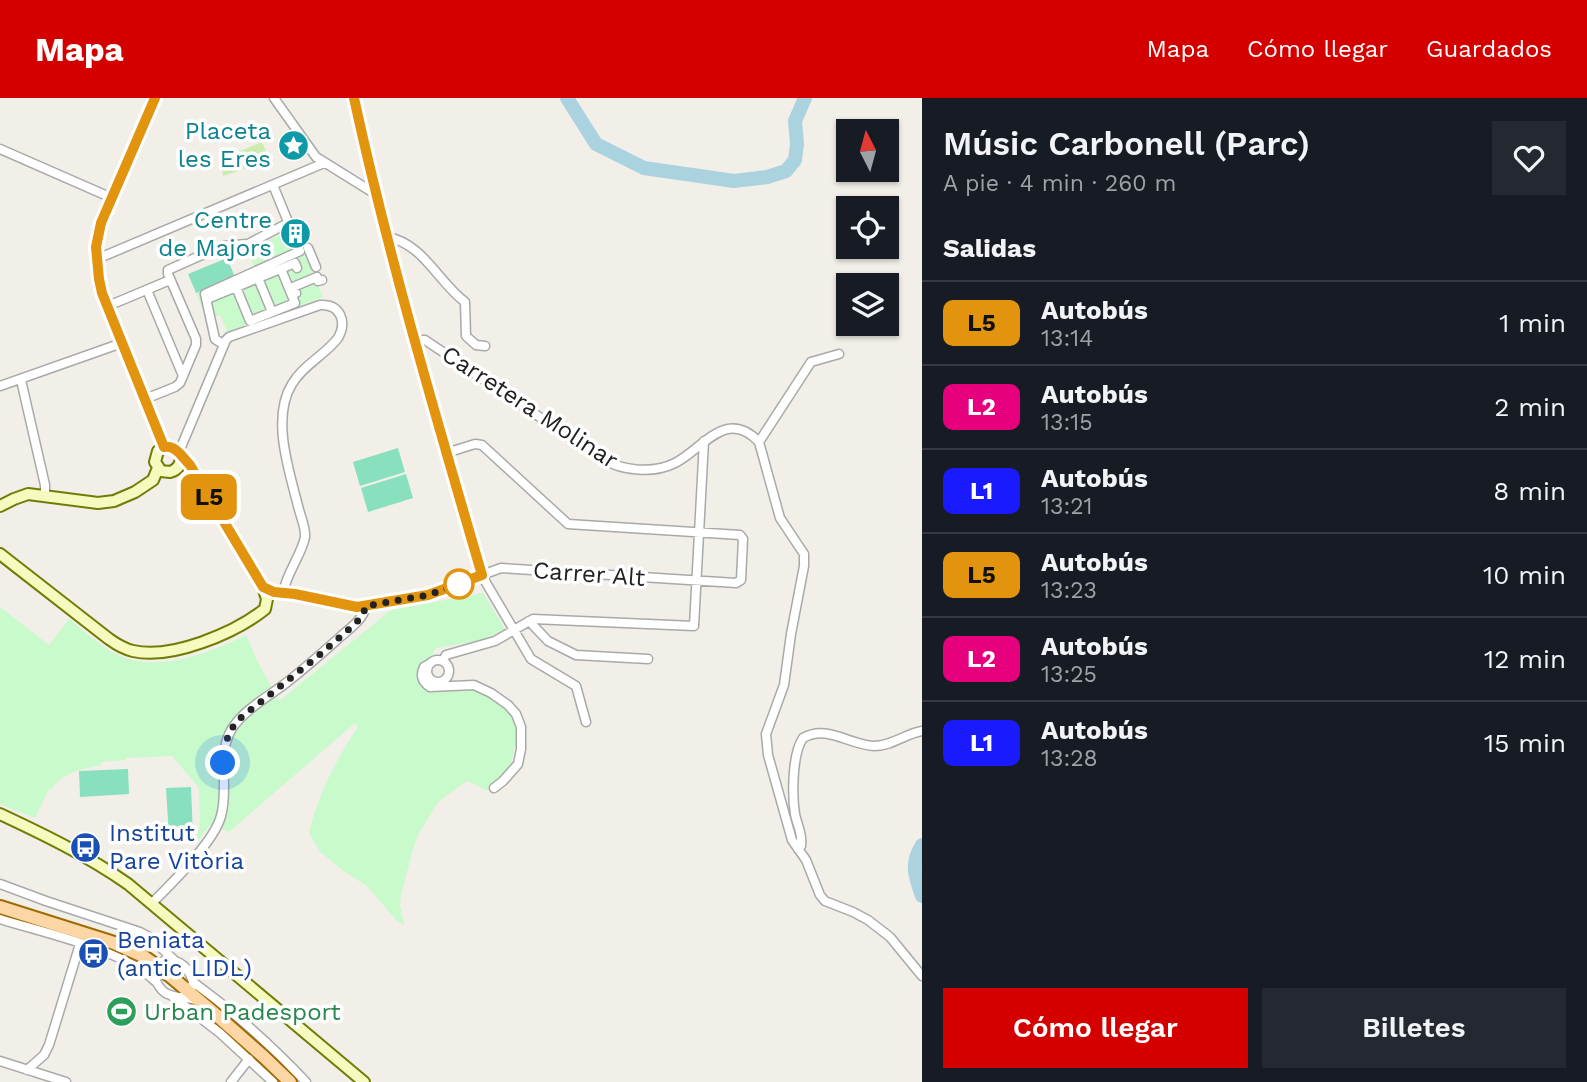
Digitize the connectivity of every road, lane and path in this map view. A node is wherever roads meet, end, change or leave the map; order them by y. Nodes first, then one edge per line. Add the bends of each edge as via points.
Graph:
1 (155, 98) edge
2 (274, 98) edge
3 (354, 98) edge
4 (0, 149) edge
5 (324, 163) junction
6 (273, 185) junction
7 (377, 195) junction
8 (112, 198) junction
9 (288, 223) junction
10 (387, 237) junction
11 (308, 248) dead end
12 (97, 259) junction
13 (316, 267) dead end
14 (297, 268) dead end
15 (281, 269) junction
16 (258, 278) junction
17 (322, 279) dead end
18 (170, 280) junction
19 (236, 287) junction
20 (148, 290) junction
21 (313, 298) dead end
22 (207, 299) junction
23 (299, 302) dead end
24 (320, 305) junction
25 (108, 306) junction
26 (272, 312) junction
27 (414, 340) junction
28 (122, 343) junction
29 (223, 344) junction
30 (485, 346) dead end
31 (839, 354) dead end
32 (183, 376) junction
33 (21, 380) junction
34 (0, 386) edge
35 (145, 399) junction
36 (704, 441) junction
37 (759, 442) junction
38 (164, 447) junction
39 (446, 453) junction
40 (180, 455) junction
41 (158, 468) junction
42 (45, 495) junction
43 (1, 503) edge
44 (699, 532) junction
45 (0, 554) edge
46 (482, 575) junction
47 (696, 581) junction
48 (263, 587) junction
49 (283, 593) junction
50 (366, 606) junction
51 (265, 609) junction
52 (529, 621) junction
53 (514, 630) junction
54 (648, 659) dead end
55 (443, 661) junction
56 (431, 663) junction
57 (586, 722) dead end
58 (922, 731) edge
59 (495, 788) dead end
60 (0, 814) edge
61 (798, 849) junction
62 (0, 884) edge
63 (152, 903) junction
64 (0, 907) edge
65 (0, 919) edge
66 (80, 944) junction
67 (174, 960) junction
68 (157, 970) junction
69 (922, 975) edge
70 (189, 991) junction
71 (173, 997) junction
72 (250, 1059) junction
73 (0, 1061) edge
74 (27, 1070) junction
75 (66, 1082) edge
76 (231, 1082) edge
77 (273, 1082) edge
78 (290, 1082) edge
79 (306, 1082) edge
80 (364, 1082) edge

1 - 8 street
2 - 5 street
3 - 7 street
4 - 8 street
5 - 6 street
5 - 7 street
6 - 9 street
6 - 12 street
7 - 10 street
8 - 12 street via 99,229
9 - 18 street via 248,244 222,246 171,268
9 - 22 street via 300,251 205,294
10 - 27 street
10 - 30 street via 419,253 465,302 466,336 475,345
11 - 13 street
12 - 25 street
14 - 15 street via 295,263
15 - 16 street
15 - 26 street via 295,303
16 - 19 street
16 - 26 street
17 - 23 street via 293,287
18 - 20 street
18 - 32 street via 196,339
19 - 22 street
19 - 26 street via 250,321
20 - 25 street
20 - 32 street
21 - 24 street
22 - 29 street via 215,339
24 - 29 street via 229,337
24 - 49 street via 333,307 343,324 338,338 298,376 286,397 284,443 305,536
25 - 28 street
27 - 36 street, Carretera Molinar via 425,340 615,465 639,469 667,466
27 - 39 street
28 - 33 street
28 - 35 street
29 - 40 street
31 - 37 street via 811,362
32 - 35 street via 175,387
33 - 34 street
33 - 42 street
35 - 38 street
36 - 37 street, Carretera Molinar via 732,429 749,433
36 - 44 street
37 - 61 street via 780,518 804,554 784,685 766,734 768,755
38 - 40 street via 173,447
38 - 41 street via 156,455
39 - 44 street via 482,445 568,524
39 - 46 street
40 - 41 street via 174,471
40 - 48 street via 193,469
41 - 42 street via 149,482 114,501
42 - 43 street via 22,495
44 - 47 street
44 - 47 street, Carrer Alt via 740,535 741,580
45 - 51 street via 109,639 134,652 154,654 183,648 225,632
46 - 47 street, Carrer Alt via 501,568
46 - 50 street, Carrer Alt via 428,595
46 - 53 street
47 - 52 street via 694,626
48 - 49 street
48 - 51 street
49 - 50 street, Carrer Alt
49 - 51 street
50 - 63 street via 362,617 230,730 223,763 222,814 216,830
52 - 53 street
52 - 54 street via 548,641 576,654
53 - 55 street via 495,641 446,655
53 - 57 street via 531,659 576,685
55 - 56 street
55 - 56 street via 449,672 440,682 428,676
56 - 59 street via 422,674 430,687 474,685 516,714 521,727 517,764
58 - 61 street via 885,745 855,743 820,732 803,738 794,789 802,836
60 - 63 street via 98,863
61 - 69 street via 825,901 868,920 890,937
62 - 67 street via 139,932
63 - 80 street
64 - 68 main road via 114,943 143,956
65 - 66 street
66 - 68 street via 147,973
66 - 74 street via 49,1045
67 - 68 street
67 - 70 street via 188,971
68 - 70 main road
68 - 71 street via 161,990
70 - 71 street
70 - 78 main road
70 - 79 street via 218,1000
71 - 72 street
72 - 76 street
72 - 77 street
73 - 74 street
74 - 75 street

